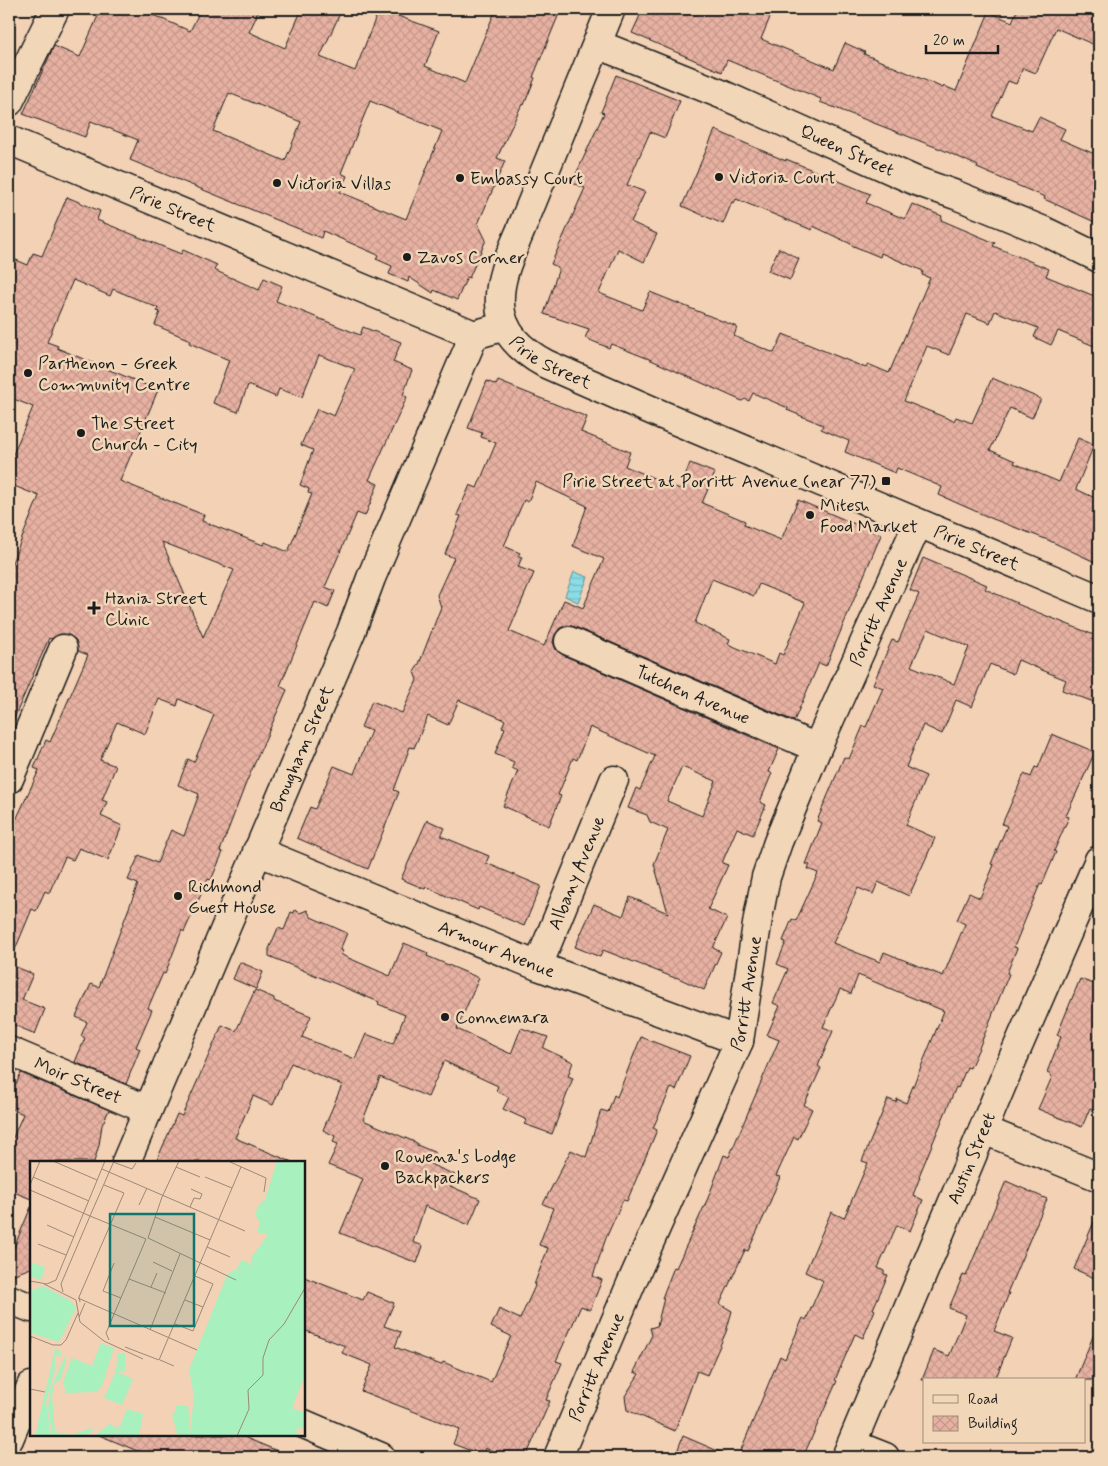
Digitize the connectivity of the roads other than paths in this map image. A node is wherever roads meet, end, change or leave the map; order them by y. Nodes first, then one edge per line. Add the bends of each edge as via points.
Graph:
1 (55, 9) edge
2 (611, 9) edge
3 (597, 44) junction
4 (9, 102) edge
5 (9, 140) edge
6 (1099, 258) edge
7 (505, 326) junction
8 (474, 336) junction
9 (918, 523) junction
10 (1099, 599) edge
11 (569, 640) dead end
12 (63, 648) dead end
13 (817, 748) junction
14 (9, 779) edge
15 (614, 780) dead end
16 (257, 851) junction
17 (1099, 860) edge
18 (538, 966) junction
19 (739, 1042) junction
20 (9, 1051) edge
21 (148, 1110) junction
22 (984, 1130) junction
23 (126, 1161) edge
24 (1099, 1177) edge
25 (9, 1299) edge
26 (30, 1308) edge
27 (30, 1388) edge
28 (305, 1424) edge
29 (9, 1439) edge
30 (849, 1450) edge
31 (381, 1457) edge
32 (558, 1457) edge
33 (885, 1457) edge

1 - 4 street
2 - 3 street
3 - 6 street, Queen Street via 721,94 916,181 1044,231
3 - 7 street via 502,279 500,303
5 - 8 street, Pirie Street
7 - 8 street, Pirie Street
7 - 9 street, Pirie Street via 522,349 546,364
8 - 16 street, Brougham Street
9 - 10 street, Pirie Street
9 - 13 street, Porritt Avenue
11 - 13 street, Tutchen Avenue
12 - 14 street
13 - 19 street, Porritt Avenue via 766,877
15 - 18 street, Albany Avenue
16 - 18 street, Armour Avenue
16 - 21 street, Brougham Street
17 - 22 street, Austin Street
18 - 19 street, Armour Avenue
19 - 32 street, Porritt Avenue
20 - 21 street, Moir Street
21 - 23 street, Brougham Street
22 - 24 street
22 - 30 street, Austin Street
25 - 26 street
27 - 29 street
28 - 31 street
30 - 33 street

